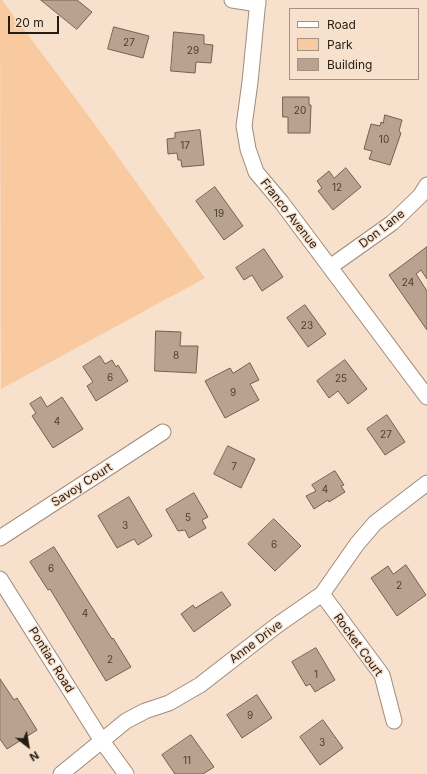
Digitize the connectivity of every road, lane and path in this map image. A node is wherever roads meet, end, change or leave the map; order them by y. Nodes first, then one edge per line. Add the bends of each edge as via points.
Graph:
1 (232, 0) edge
2 (258, 2) edge
3 (427, 184) edge
4 (330, 267) junction
5 (427, 397) edge
6 (163, 432) dead end
7 (427, 483) edge
8 (0, 538) edge
9 (0, 579) edge
10 (322, 594) junction
11 (394, 721) dead end
12 (102, 741) junction
13 (61, 774) edge
14 (126, 774) edge

1 - 2 street
2 - 4 street, Franco Avenue via 244,126 248,149 256,172 282,202
3 - 4 street, Don Lane via 420,196 392,223
4 - 5 street, Franco Avenue
6 - 8 street, Savoy Court
7 - 10 street, Anne Drive via 375,523
9 - 12 street, Pontiac Road
10 - 11 street, Rocket Court via 382,675
10 - 12 street, Anne Drive via 200,684 169,703 126,721
12 - 13 street, Anne Drive
12 - 14 street, Pontiac Road

